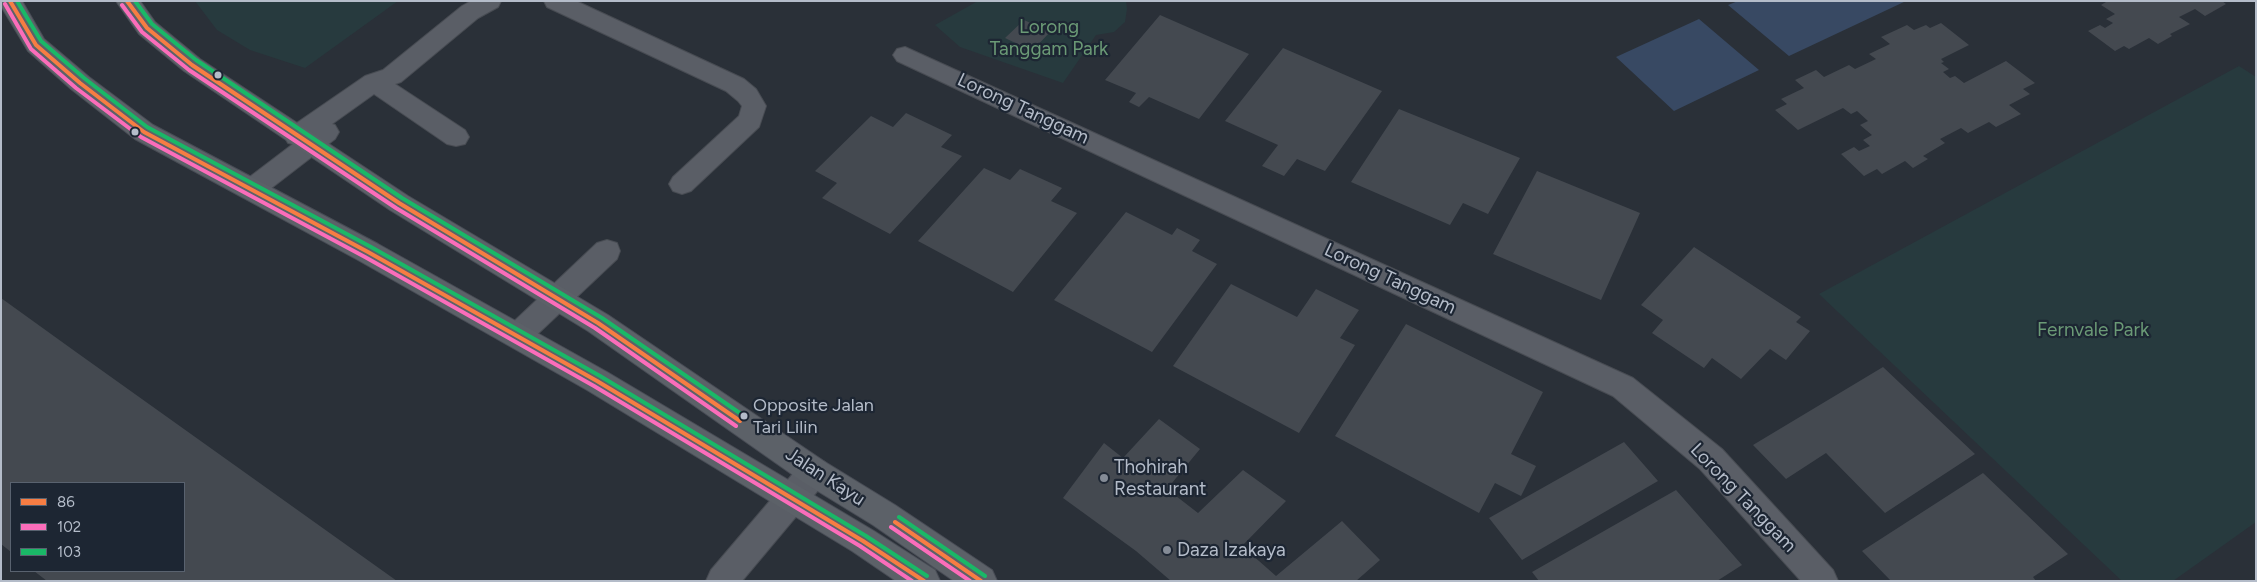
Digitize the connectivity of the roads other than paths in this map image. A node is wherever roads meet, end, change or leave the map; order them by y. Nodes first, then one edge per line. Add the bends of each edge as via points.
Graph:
1 (10, 1) edge
2 (127, 1) edge
3 (490, 1) edge
4 (555, 1) edge
5 (905, 55) dead end
6 (384, 82) junction
7 (456, 137) dead end
8 (304, 140) junction
9 (682, 184) dead end
10 (252, 189) junction
11 (607, 251) dead end
12 (556, 298) junction
13 (518, 336) junction
14 (814, 472) junction
15 (792, 498) junction
16 (722, 581) edge
17 (924, 581) edge
18 (981, 581) edge
19 (1822, 581) edge

1 - 10 main road, Jalan Kayu via 36,45 80,83 144,132
2 - 8 main road, Jalan Kayu via 147,28 192,66
3 - 6 street via 470,12
4 - 9 street via 734,85 747,95 754,106 750,120
5 - 19 street, Lorong Tanggam via 1623,387 1711,459
6 - 7 street
6 - 8 street
8 - 10 street
8 - 12 main road, Jalan Kayu via 399,203
10 - 13 main road, Jalan Kayu
11 - 12 street
12 - 13 street
12 - 14 main road, Jalan Kayu via 598,323
13 - 15 main road, Jalan Kayu
14 - 15 street
14 - 18 main road, Jalan Kayu
15 - 16 street
15 - 17 main road, Jalan Kayu

